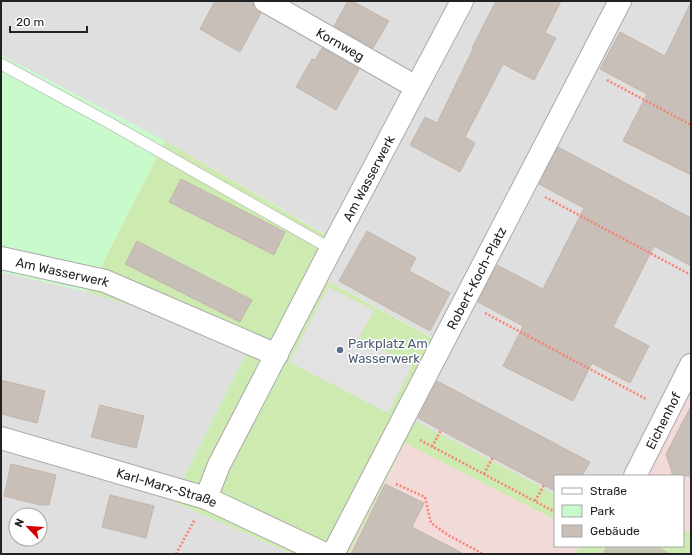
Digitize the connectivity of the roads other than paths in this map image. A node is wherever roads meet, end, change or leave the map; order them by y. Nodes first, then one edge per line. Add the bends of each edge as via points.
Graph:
1 (265, 1) edge
2 (462, 1) edge
3 (620, 1) edge
4 (1, 64) edge
5 (416, 87) junction
6 (331, 249) junction
7 (1, 258) edge
8 (277, 355) junction
9 (691, 365) edge
10 (1, 438) edge
11 (636, 475) edge
12 (206, 498) junction
13 (325, 554) edge
14 (333, 554) edge

1 - 5 street, Kornweg
2 - 5 street, Am Wasserwerk
3 - 14 street, Robert-Koch-Platz
4 - 6 lane
5 - 6 street, Am Wasserwerk
6 - 8 street, Am Wasserwerk
7 - 8 street, Am Wasserwerk via 105,281
8 - 12 street, Am Wasserwerk via 219,465
9 - 11 street, Eichenhof
10 - 12 street, Karl-Marx-Straße
12 - 13 street, Karl-Marx-Straße

